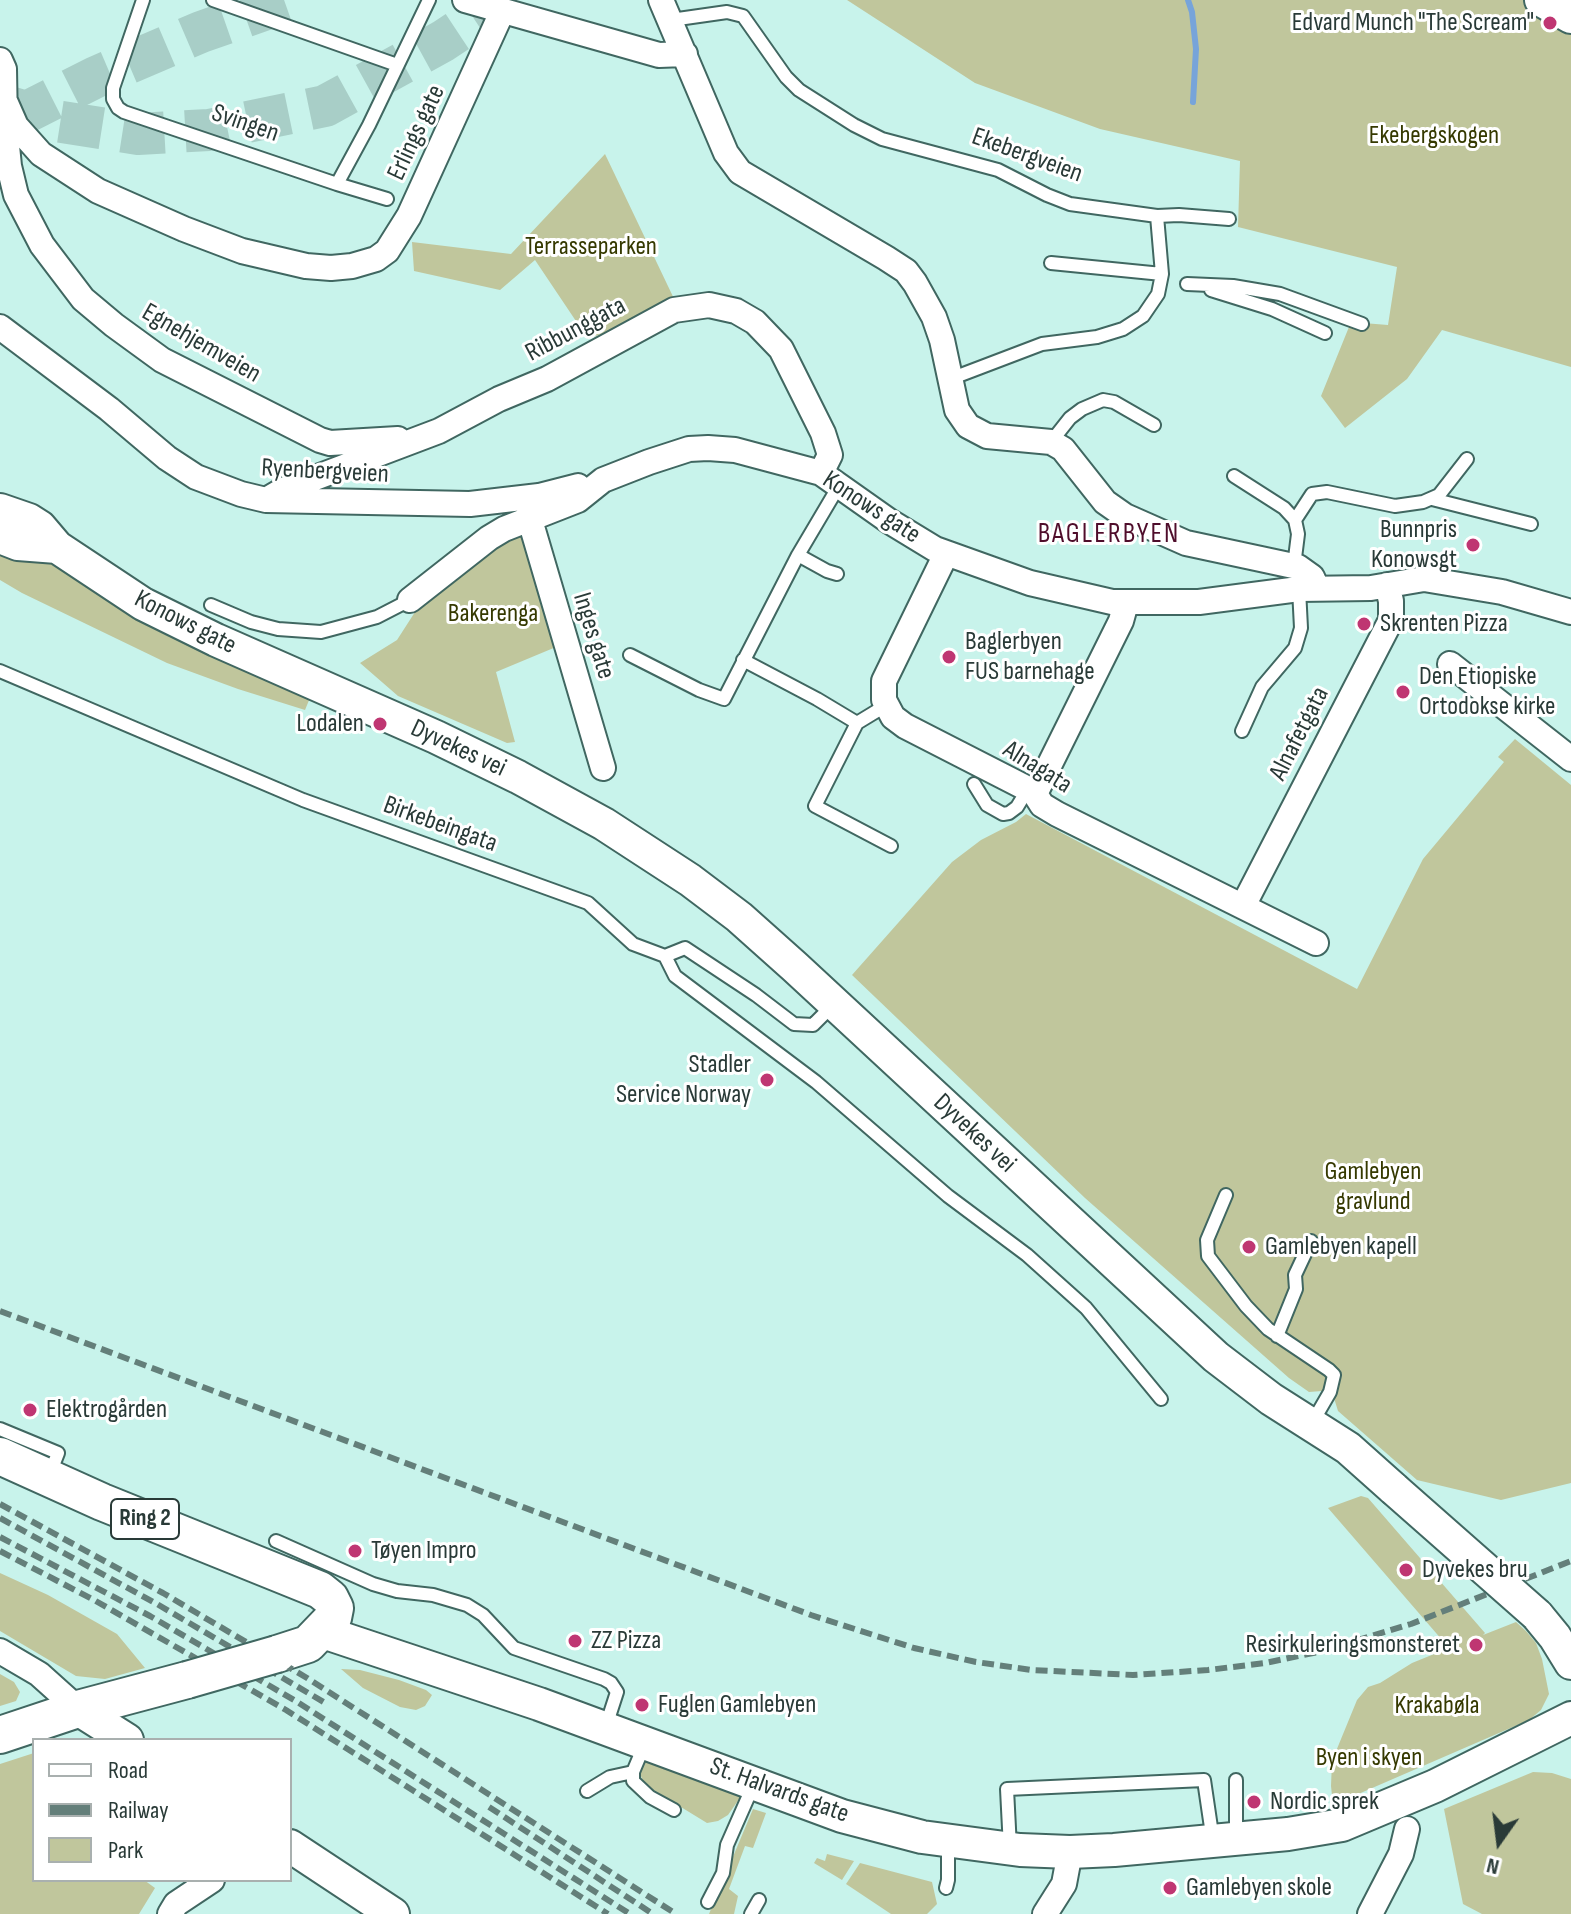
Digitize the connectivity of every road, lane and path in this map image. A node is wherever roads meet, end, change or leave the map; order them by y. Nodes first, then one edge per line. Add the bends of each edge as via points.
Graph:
1 (143, 0) edge
2 (213, 0) edge
3 (429, 0) edge
4 (465, 0) edge
5 (1541, 0) edge
6 (666, 10) edge
7 (502, 12) junction
8 (1571, 17) edge
9 (685, 54) junction
10 (0, 60) edge
11 (397, 65) junction
12 (5, 101) junction
13 (337, 184) junction
14 (387, 199) dead end
15 (1157, 216) junction
16 (1229, 219) dead end
17 (366, 263) joint
18 (1051, 263) dead end
19 (1161, 278) junction
20 (1187, 284) junction
21 (1362, 324) dead end
22 (0, 327) edge
23 (1325, 333) dead end
24 (950, 379) junction
25 (1154, 425) dead end
26 (416, 440) junction
27 (1051, 442) junction
28 (1467, 459) dead end
29 (1234, 476) dead end
30 (830, 478) junction
31 (603, 480) junction
32 (1432, 499) junction
33 (266, 500) junction
34 (0, 510) edge
35 (530, 520) junction
36 (1295, 520) junction
37 (1531, 524) dead end
38 (0, 537) edge
39 (57, 547) junction
40 (946, 554) junction
41 (798, 555) junction
42 (837, 574) dead end
43 (1304, 581) junction
44 (1387, 585) junction
45 (410, 600) joint
46 (1126, 603) junction
47 (211, 605) dead end
48 (1571, 612) edge
49 (630, 655) dead end
50 (743, 660) junction
51 (1450, 664) dead end
52 (0, 671) edge
53 (319, 686) joint
54 (885, 706) junction
55 (857, 723) junction
56 (1242, 731) dead end
57 (1571, 759) edge
58 (603, 768) dead end
59 (974, 784) dead end
60 (1031, 792) junction
61 (891, 846) dead end
62 (1243, 906) junction
63 (1316, 943) dead end
64 (665, 956) junction
65 (834, 1004) junction
66 (1226, 1195) dead end
67 (1311, 1241) dead end
68 (1277, 1336) junction
69 (1161, 1399) dead end
70 (1311, 1425) junction
71 (0, 1429) edge
72 (0, 1456) edge
73 (47, 1479) junction
74 (276, 1541) dead end
75 (321, 1627) junction
76 (0, 1651) edge
77 (1571, 1663) edge
78 (78, 1709) junction
79 (1571, 1718) edge
80 (605, 1729) junction
81 (0, 1735) edge
82 (124, 1738) edge
83 (639, 1757) junction
84 (1236, 1780) dead end
85 (754, 1783) junction
86 (587, 1791) dead end
87 (674, 1810) dead end
88 (1407, 1829) dead end
89 (1224, 1840) junction
90 (948, 1842) junction
91 (292, 1847) edge
92 (1010, 1849) junction
93 (1070, 1852) junction
94 (209, 1882) edge
95 (946, 1888) dead end
96 (759, 1900) dead end
97 (708, 1902) dead end
98 (170, 1914) edge
99 (392, 1914) edge
100 (751, 1914) edge
101 (1045, 1914) edge
102 (1370, 1914) edge

1 - 13 lane, Svingen via 113,88 118,108
2 - 11 lane
3 - 11 lane
4 - 7 street
5 - 8 street
6 - 9 street, Ekebergveien
6 - 15 lane, Ekebergveien via 743,16 799,90 882,139 998,170 1070,204
7 - 9 street via 658,60
7 - 17 street, Erlings gate via 409,216 387,251
9 - 24 street, Ekebergveien via 726,153 740,172 906,271 934,317
10 - 12 street, Egnehjemveien
11 - 13 lane
12 - 17 street, Egnehjemveien via 16,126 41,154 134,208 279,261 331,268
12 - 26 street, Egnehjemveien via 9,166 27,220 67,280 114,325 162,360 320,440
13 - 14 lane
15 - 16 lane
15 - 19 lane
18 - 19 lane
19 - 20 lane
19 - 24 lane via 1152,306 1123,329 1042,344
20 - 21 lane via 1280,294
20 - 23 lane via 1272,309
22 - 33 street, Ryenbergveien via 196,477
24 - 27 street, Ekebergveien via 957,410 975,431
25 - 27 lane via 1103,400 1070,418
26 - 30 street, Ribbunggata via 547,379 674,310 709,305 755,322 781,349 823,433
26 - 33 street, Ribbunggata
27 - 43 street via 1063,449 1113,509 1186,543
28 - 32 lane
29 - 36 lane
30 - 31 street, Konows gate via 735,450 708,448 671,454
30 - 40 street, Konows gate
30 - 41 lane
31 - 33 street, Ryenbergveien via 539,496 470,504
31 - 35 street, Konows gate via 578,500
32 - 36 lane via 1395,506 1327,492 1312,494
32 - 37 lane
34 - 39 street, Konows gate via 40,527
35 - 45 street, Konows gate via 489,538
35 - 58 street, Inges gate
36 - 43 lane
38 - 39 street, Konows gate
39 - 53 street, Konows gate via 163,615
40 - 46 street, Konows gate via 1066,593
40 - 54 street via 886,672
41 - 42 lane
41 - 50 lane
43 - 44 street, Konows gate
43 - 46 street, Konows gate via 1199,602
43 - 56 lane via 1295,648 1262,687
44 - 48 street, Konows gate via 1424,579 1471,585
44 - 62 street, Alnafetgata via 1391,620
45 - 47 lane, Konows gate via 377,617 321,632 278,629
46 - 60 street
49 - 50 lane via 724,699
50 - 55 lane
51 - 57 street
52 - 64 lane, Birkebeingata via 303,800 588,903 633,944
53 - 65 street, Dyvekes vei via 479,758 627,838 725,906
54 - 55 lane
54 - 60 street, Alnagata via 905,726
55 - 61 lane via 815,806
59 - 60 lane via 987,805 1003,814
60 - 62 street, Alnagata via 1057,814
62 - 63 street, Alnagata
64 - 65 lane, Birkebeingata via 685,948 801,1027 813,1025
64 - 69 lane via 675,976 816,1082 948,1196 1027,1255 1086,1308
65 - 70 street, Dyvekes vei via 1216,1357
66 - 68 lane via 1207,1240 1208,1256
67 - 68 lane
68 - 70 lane via 1334,1375
70 - 77 street, Dyvekes vei, bridge via 1348,1448 1537,1615
71 - 73 lane via 58,1453
72 - 73 main road, Ring 2
73 - 75 main road, Ring 2 via 320,1590 330,1598
74 - 80 lane via 373,1584 467,1605 514,1648 611,1683 617,1692
75 - 78 main road, bridge via 187,1680
75 - 80 street, St. Halvards gate
76 - 78 street via 39,1674
78 - 81 main road
78 - 82 street
79 - 89 street, St. Halvards gate via 1365,1817 1319,1830
80 - 83 street, St. Halvards gate
83 - 85 street, St. Halvards gate
83 - 86 lane
83 - 87 lane via 633,1781
84 - 89 lane
85 - 90 street, St. Halvards gate via 865,1823
85 - 97 lane
88 - 102 street via 1401,1854
89 - 92 lane via 1204,1780 1007,1789
89 - 93 street, St. Halvards gate
90 - 92 street, St. Halvards gate
90 - 95 lane
91 - 99 street
92 - 93 street, St. Halvards gate
93 - 101 street via 1064,1884
94 - 98 street
96 - 100 lane

